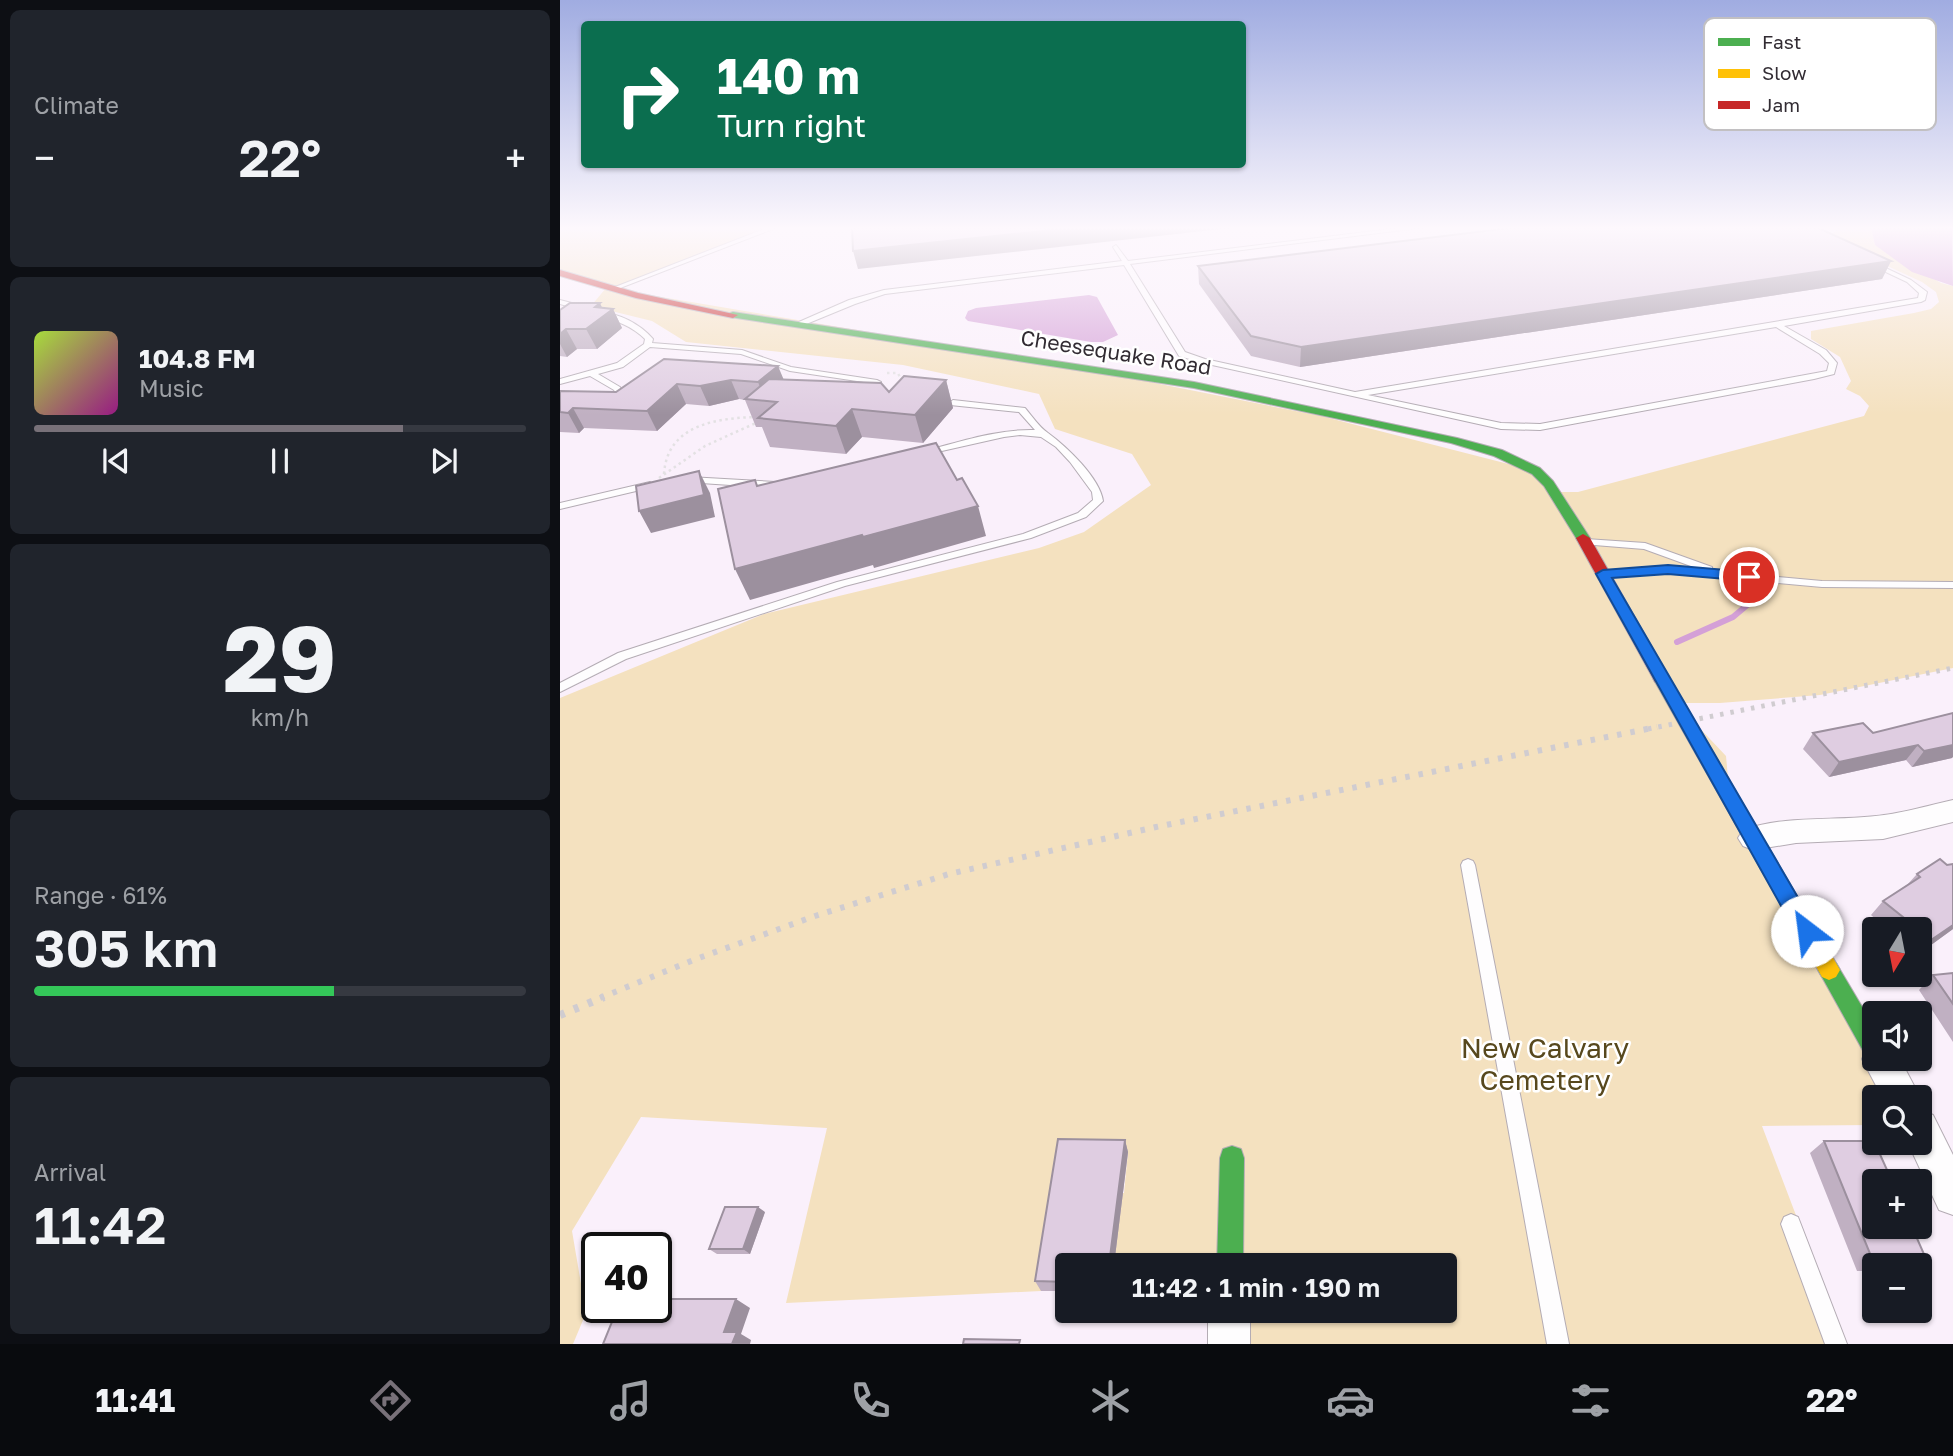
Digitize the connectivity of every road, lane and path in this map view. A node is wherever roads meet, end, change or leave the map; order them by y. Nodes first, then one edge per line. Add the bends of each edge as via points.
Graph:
1 (616, 290) edge
2 (903, 290) edge
3 (1143, 290) edge
4 (1920, 290) edge
5 (560, 302) edge
6 (796, 325) junction
7 (1777, 325) junction
8 (648, 345) junction
9 (592, 373) junction
10 (560, 382) edge
11 (877, 382) edge
12 (1356, 394) junction
13 (953, 403) dead end
14 (625, 406) edge
15 (1044, 435) junction
16 (910, 457) edge
17 (666, 479) junction
18 (792, 484) edge
19 (649, 486) junction
20 (560, 506) edge
21 (1587, 542) junction
22 (1603, 574) junction
23 (1723, 574) junction
24 (1953, 586) edge
25 (560, 688) edge
26 (1953, 811) edge
27 (1753, 838) junction
28 (1468, 865) dead end
29 (1862, 1027) edge
30 (1932, 1153) edge
31 (1232, 1158) dead end
32 (1953, 1196) edge
33 (1791, 1224) dead end
34 (1230, 1253) edge
35 (1229, 1323) edge
36 (1229, 1344) edge
37 (1558, 1344) edge
38 (1836, 1344) edge

1 - 6 street, Cheesequake Road
2 - 6 lane via 852,302
3 - 12 lane via 1182,354
4 - 7 lane via 1921,300
5 - 8 lane via 624,321 649,339
6 - 21 street, Cheesequake Road via 1195,385 1453,440 1499,453 1536,471
7 - 12 lane
7 - 12 lane via 1822,352 1833,363 1831,372 1540,428 1501,426
8 - 9 lane via 632,359
8 - 11 lane via 742,352 790,369
9 - 10 lane
9 - 14 lane via 617,389
13 - 15 lane via 1023,410
15 - 16 lane via 1002,435
15 - 25 lane via 1097,492 1098,501 1082,515 1027,536 841,584 622,656
17 - 17 path via 723,438 741,434 764,417 725,418 687,432 668,449
17 - 18 lane
17 - 19 lane
17 - 19 path
19 - 20 lane
21 - 22 street
21 - 23 lane via 1644,546
22 - 23 lane via 1668,570
22 - 27 street
23 - 24 lane via 1822,584
26 - 27 street via 1883,827
27 - 29 street
28 - 37 lane
30 - 32 street
31 - 34 street
33 - 38 lane
35 - 36 street

